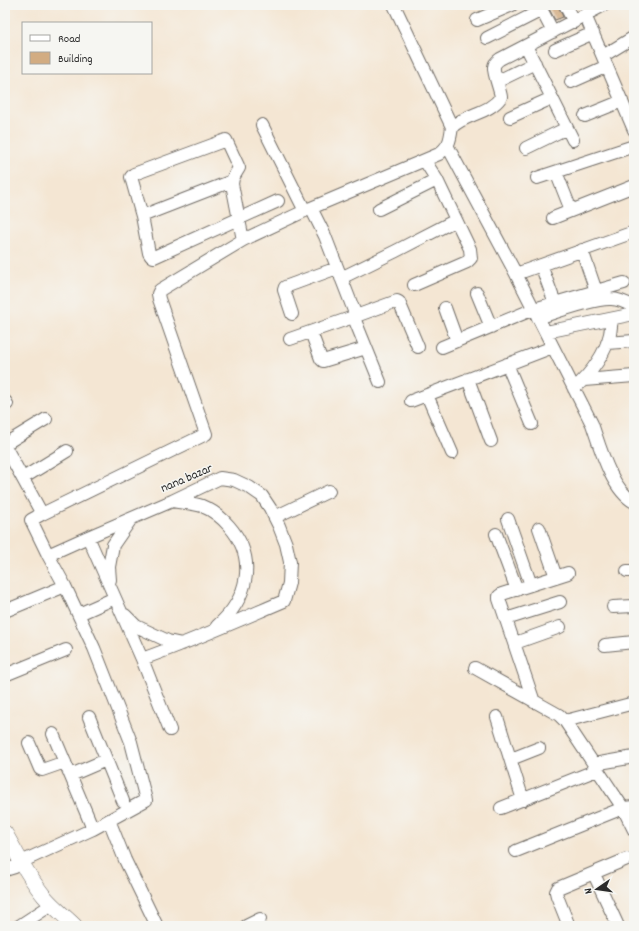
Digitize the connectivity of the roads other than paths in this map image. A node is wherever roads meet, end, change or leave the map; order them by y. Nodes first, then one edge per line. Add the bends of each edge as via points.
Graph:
1 (394, 5) edge
2 (512, 5) edge
3 (565, 5) edge
4 (604, 5) edge
5 (540, 7) edge
6 (586, 15) junction
7 (477, 20) dead end
8 (574, 22) junction
9 (554, 32) junction
10 (593, 33) junction
11 (634, 37) edge
12 (487, 38) dead end
13 (526, 46) junction
14 (555, 50) dead end
15 (605, 61) junction
16 (535, 63) junction
17 (498, 81) junction
18 (571, 82) dead end
19 (552, 98) junction
20 (622, 101) junction
21 (585, 116) dead end
22 (510, 117) dead end
23 (262, 125) dead end
24 (452, 127) junction
25 (567, 128) junction
26 (634, 130) edge
27 (573, 140) dead end
28 (634, 146) edge
29 (448, 147) junction
30 (526, 148) dead end
31 (425, 161) junction
32 (556, 172) junction
33 (537, 178) dead end
34 (437, 180) junction
35 (232, 181) junction
36 (634, 186) edge
37 (278, 201) dead end
38 (308, 209) junction
39 (379, 209) dead end
40 (571, 210) junction
41 (142, 216) junction
42 (553, 218) dead end
43 (239, 220) junction
44 (456, 220) junction
45 (634, 232) edge
46 (243, 240) junction
47 (582, 250) junction
48 (541, 265) junction
49 (339, 273) junction
50 (516, 274) junction
51 (624, 283) dead end
52 (414, 284) dead end
53 (596, 291) junction
54 (477, 293) dead end
55 (555, 303) junction
56 (634, 307) edge
57 (445, 308) dead end
58 (536, 313) junction
59 (292, 314) dead end
60 (634, 314) edge
61 (355, 317) junction
62 (612, 319) junction
63 (491, 327) junction
64 (311, 332) junction
65 (546, 332) junction
66 (290, 339) dead end
67 (457, 341) junction
68 (634, 341) edge
69 (607, 343) junction
70 (553, 346) junction
71 (418, 347) dead end
72 (442, 347) dead end
73 (366, 348) junction
74 (506, 364) junction
75 (634, 376) edge
76 (468, 379) junction
77 (584, 380) junction
78 (380, 382) dead end
79 (574, 389) junction
80 (427, 395) junction
81 (411, 401) dead end
82 (46, 419) dead end
83 (532, 424) dead end
84 (491, 441) dead end
85 (5, 445) edge
86 (67, 451) dead end
87 (452, 453) dead end
88 (23, 478) junction
89 (329, 491) dead end
90 (172, 501) junction
91 (634, 502) edge
92 (42, 514) junction
93 (274, 517) junction
94 (131, 519) junction
95 (508, 519) dead end
96 (539, 528) dead end
97 (496, 534) dead end
98 (88, 537) junction
99 (48, 555) junction
100 (532, 585) junction
101 (65, 586) junction
102 (517, 590) junction
103 (113, 594) junction
104 (560, 602) dead end
105 (634, 606) edge
106 (614, 607) dead end
107 (120, 610) junction
108 (5, 611) edge
109 (79, 614) junction
110 (506, 619) junction
111 (560, 627) dead end
112 (212, 631) junction
113 (634, 642) edge
114 (514, 643) junction
115 (184, 644) junction
116 (605, 645) dead end
117 (66, 650) dead end
118 (142, 659) junction
119 (475, 668) dead end
120 (5, 675) edge
121 (534, 702) junction
122 (634, 704) edge
123 (89, 717) dead end
124 (497, 717) dead end
125 (566, 721) junction
126 (170, 730) dead end
127 (54, 734) dead end
128 (29, 742) dead end
129 (539, 748) dead end
130 (634, 757) edge
131 (106, 760) junction
132 (511, 760) junction
133 (65, 762) junction
134 (596, 767) junction
135 (70, 775) junction
136 (523, 800) junction
137 (123, 801) dead end
138 (629, 807) edge
139 (501, 808) dead end
140 (109, 820) junction
141 (93, 829) junction
142 (634, 830) edge
143 (5, 833) edge
144 (5, 848) edge
145 (516, 851) dead end
146 (627, 859) dead end
147 (14, 866) edge
148 (594, 874) junction
149 (45, 909) junction
150 (260, 919) dead end
151 (156, 924) dead end
152 (19, 926) edge
153 (63, 926) edge
154 (75, 926) edge
155 (246, 926) edge
156 (570, 926) edge
157 (618, 926) edge

1 - 24 street
2 - 7 street
3 - 8 street
4 - 6 street
5 - 9 street
5 - 12 street
6 - 8 street
6 - 10 street
8 - 9 street
9 - 13 street
10 - 14 street
10 - 15 street
11 - 15 street
13 - 16 street
13 - 17 street via 495,63 493,68
15 - 18 street
15 - 20 street
16 - 17 street
16 - 19 street
17 - 24 street via 501,97 498,102
19 - 22 street
19 - 25 street
20 - 21 street
20 - 26 street
23 - 38 street
24 - 29 street
25 - 27 street
25 - 30 street
28 - 32 street
29 - 31 street
29 - 50 street
31 - 34 street
31 - 38 street
32 - 33 street
32 - 40 street
34 - 39 street
34 - 44 street
35 - 41 street
35 - 41 street via 240,168 226,140 134,174 131,182
35 - 43 street
36 - 40 street
37 - 43 street
38 - 46 street
38 - 49 street via 325,236
40 - 42 street
41 - 43 street via 149,253 154,257
43 - 46 street
44 - 49 street via 396,251
44 - 52 street via 470,249 471,258
45 - 47 street
46 - 92 street via 160,290 158,294 206,434
47 - 48 street
47 - 53 street
48 - 50 street
48 - 55 street
49 - 59 street via 285,287
49 - 61 street
50 - 58 street
51 - 53 street
53 - 55 street
54 - 63 street
55 - 58 street
56 - 58 street via 610,299
57 - 67 street
58 - 63 street
58 - 65 street
60 - 62 street
61 - 64 street
61 - 71 street via 397,301
61 - 73 street
62 - 65 street
62 - 69 street
63 - 67 street
64 - 66 street
64 - 73 street via 323,362
65 - 70 street
67 - 72 street
68 - 69 street
69 - 77 street
70 - 74 street
70 - 79 street
73 - 78 street
74 - 76 street
74 - 83 street
75 - 77 street
76 - 80 street
76 - 84 street
77 - 79 street
79 - 91 street via 592,424 613,479
80 - 81 street
80 - 87 street
82 - 85 street
85 - 88 street
86 - 88 street
88 - 92 street
89 - 93 street
90 - 93 street, nana bazar via 220,478 234,480 262,496
90 - 94 street, nana bazar
90 - 112 street via 202,506 223,519 238,536 247,560 245,584 237,602 227,618
92 - 99 street via 31,520
93 - 112 street, nana bazar via 286,544 290,562 289,583 284,601
94 - 98 street, nana bazar
94 - 103 street via 113,546 109,567
95 - 100 street
96 - 100 street via 562,575
97 - 102 street
98 - 99 street, nana bazar
98 - 103 street
99 - 101 street
100 - 102 street
101 - 108 street
101 - 109 street
102 - 110 street via 499,596
103 - 107 street
103 - 109 street
104 - 110 street
105 - 106 street
107 - 115 street via 136,626 168,641
107 - 118 street
109 - 140 street via 131,742 146,800
110 - 114 street
111 - 114 street
112 - 115 street, nana bazar
113 - 116 street
114 - 121 street
115 - 118 street, nana bazar
117 - 120 street
118 - 126 street
119 - 121 street
121 - 125 street
122 - 125 street
123 - 131 street
124 - 132 street
125 - 134 street
127 - 133 street
128 - 133 street via 40,769
129 - 132 street
130 - 134 street
131 - 135 street
131 - 137 street
132 - 136 street
133 - 135 street
134 - 136 street
134 - 138 street
135 - 141 street
136 - 139 street
138 - 142 street
138 - 145 street
140 - 141 street
140 - 151 street
141 - 147 street
143 - 147 main road
144 - 147 main road
146 - 148 street
147 - 149 main road
147 - 154 main road
148 - 156 street via 558,888 556,892
148 - 157 street
149 - 152 street
149 - 153 main road
150 - 155 street

